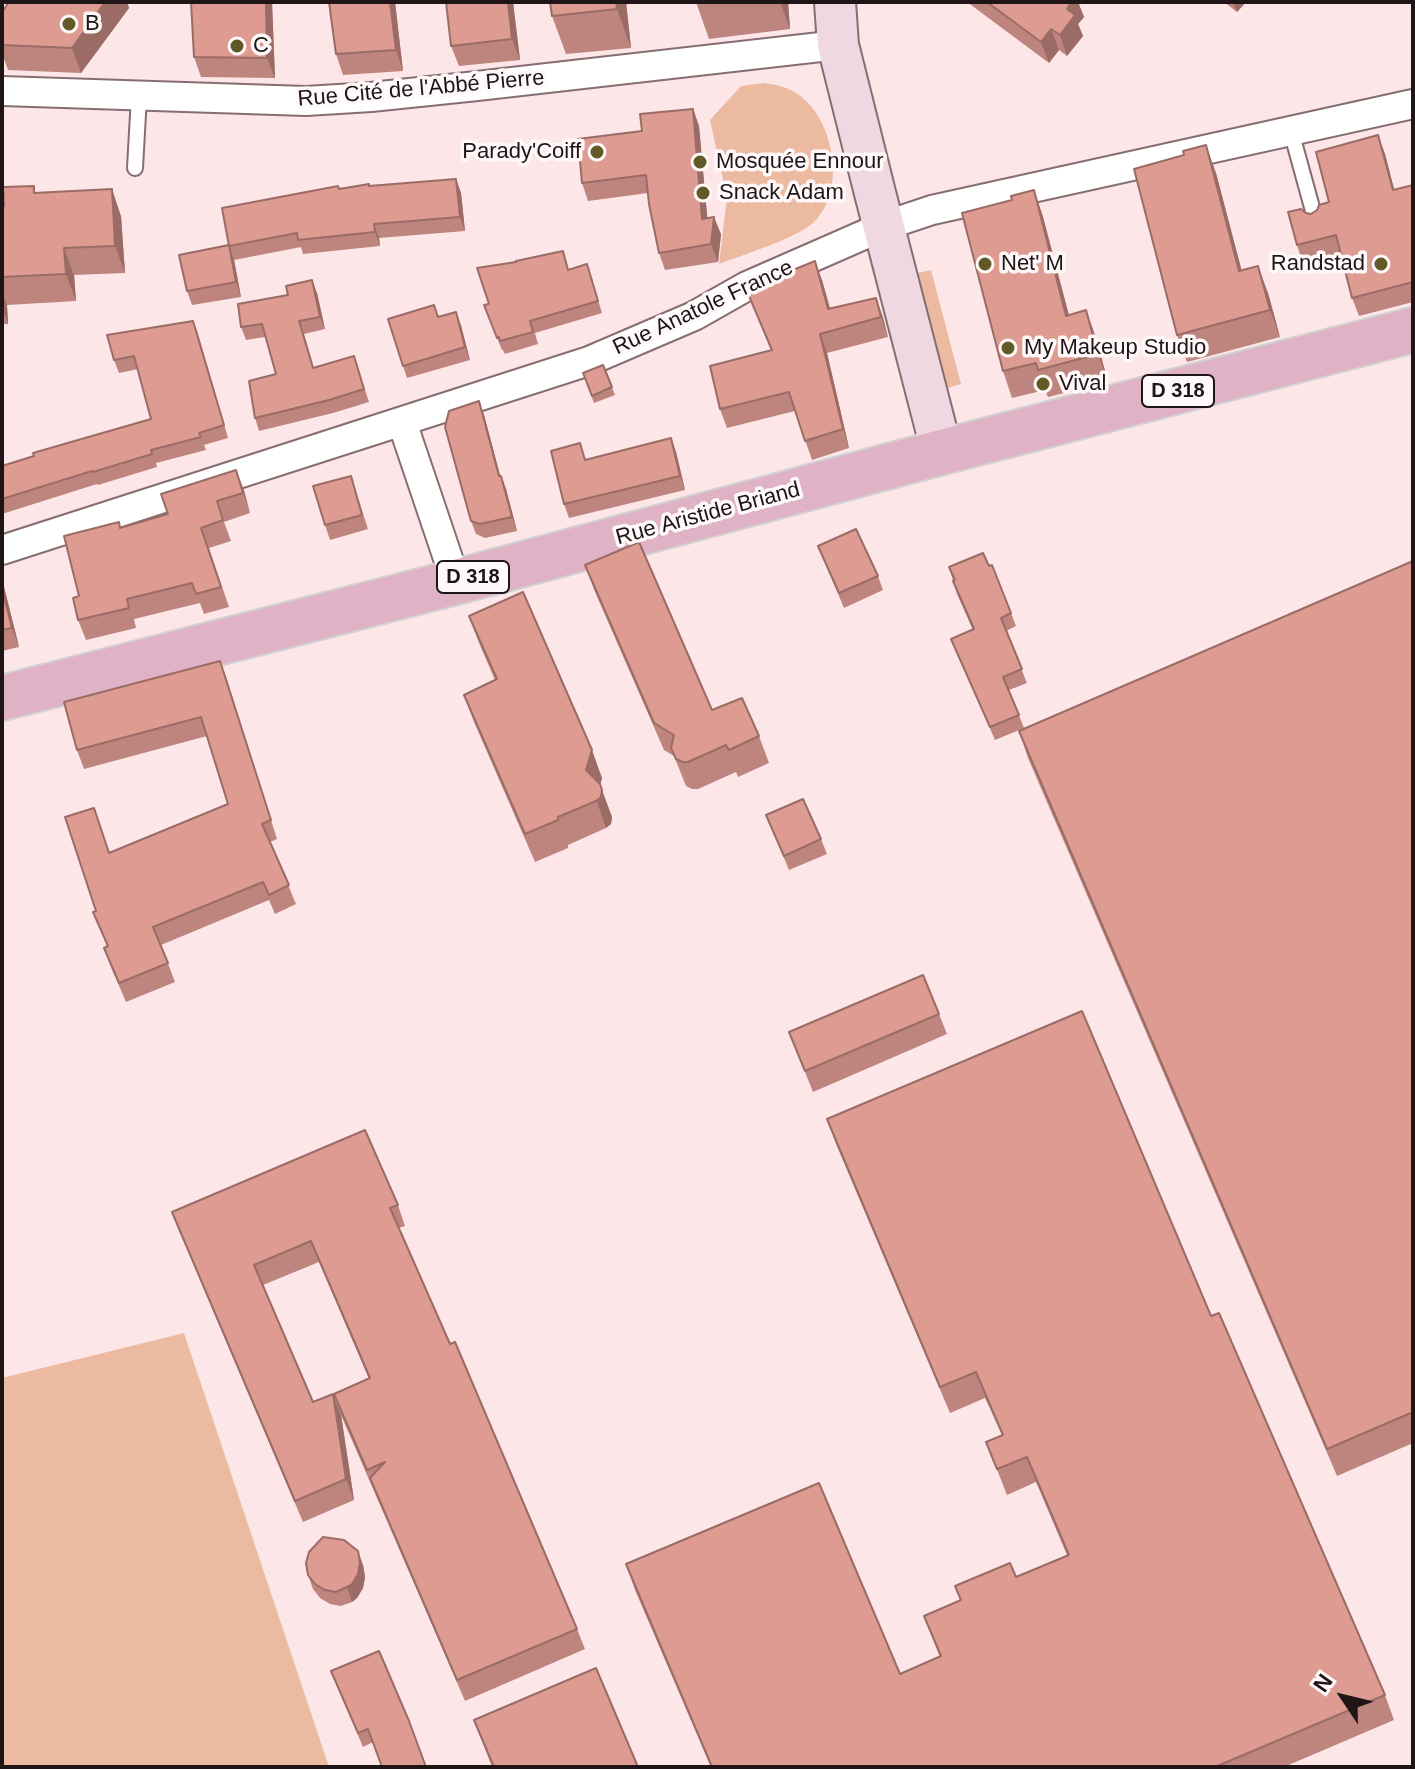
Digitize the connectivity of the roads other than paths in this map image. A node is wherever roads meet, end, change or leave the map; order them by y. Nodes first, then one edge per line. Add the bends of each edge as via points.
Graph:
1 (835, 2) edge
2 (838, 45) junction
3 (2, 91) edge
4 (139, 96) junction
5 (1413, 104) edge
6 (1291, 131) junction
7 (135, 168) dead end
8 (1316, 222) edge
9 (884, 226) junction
10 (1413, 330) edge
11 (402, 422) junction
12 (942, 452) junction
13 (2, 550) edge
14 (456, 582) junction
15 (2, 698) edge

1 - 2 main road
2 - 4 street, Rue Cité de l'Abbé Pierre via 371,97 306,101
2 - 9 main road
3 - 4 street, Rue Cité de l'Abbé Pierre
4 - 7 lane
5 - 6 street, Rue Anatole France
6 - 8 lane
6 - 9 street, Rue Anatole France via 932,210
9 - 11 street, Rue Anatole France via 589,361
9 - 12 main road
10 - 12 main road, Rue Aristide Briand / D 318
11 - 13 street, Rue Anatole France
11 - 14 street
12 - 14 main road, Rue Aristide Briand / D 318
14 - 15 main road, Rue Aristide Briand / D 318

